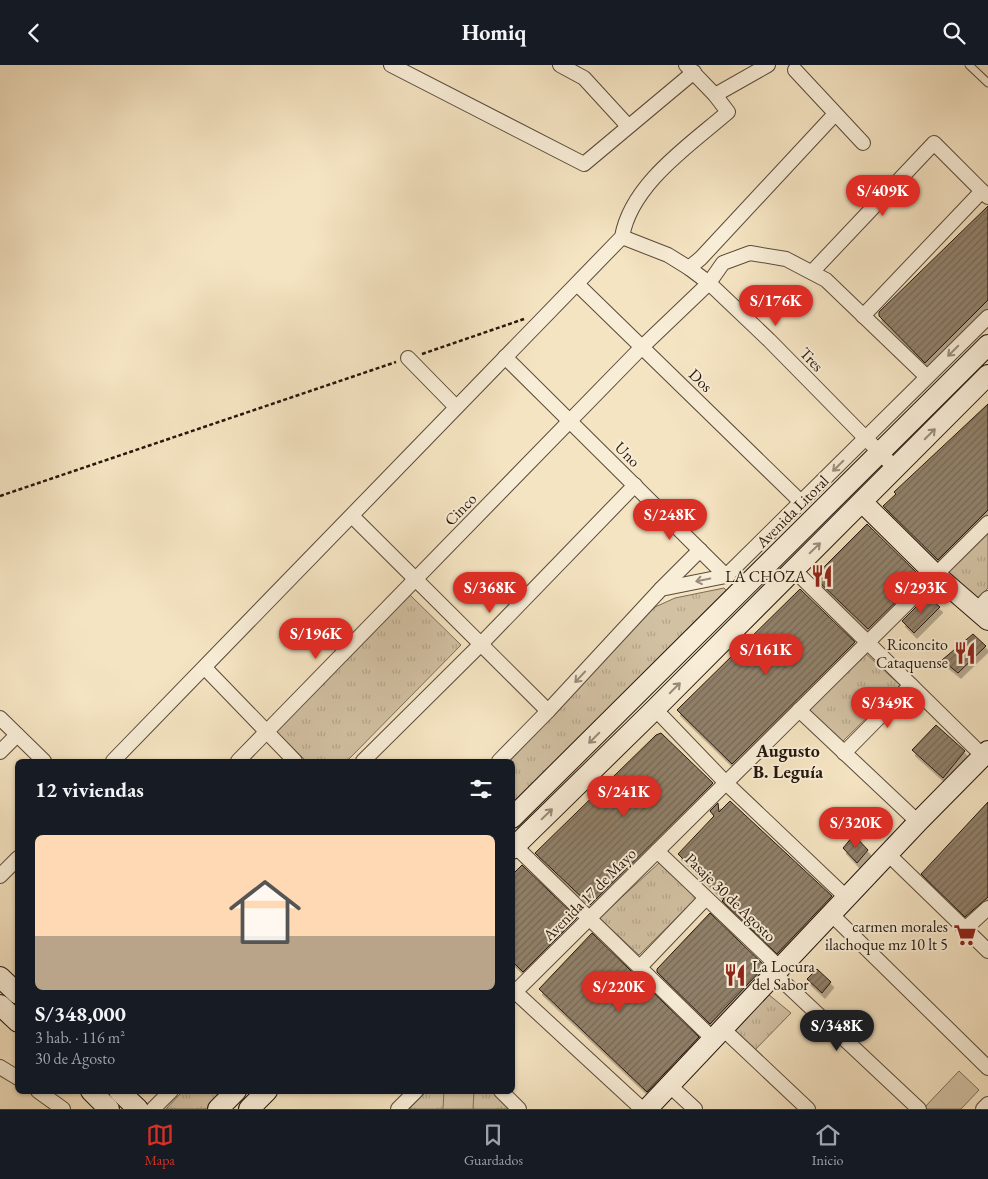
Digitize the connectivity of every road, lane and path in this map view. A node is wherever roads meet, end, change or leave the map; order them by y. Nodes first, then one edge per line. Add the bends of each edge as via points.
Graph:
1 (391, 65) edge
2 (560, 65) edge
3 (571, 65) edge
4 (768, 65) edge
5 (969, 65) edge
6 (690, 69) edge
7 (796, 70) dead end
8 (584, 78) junction
9 (988, 83) edge
10 (715, 95) junction
11 (836, 114) junction
12 (628, 126) junction
13 (863, 143) dead end
14 (985, 194) edge
15 (622, 237) junction
16 (689, 268) junction
17 (812, 272) junction
18 (708, 283) junction
19 (577, 284) junction
20 (863, 316) junction
21 (988, 317) edge
22 (524, 319) dead end
23 (988, 345) edge
24 (642, 347) junction
25 (505, 357) junction
26 (408, 358) junction
27 (988, 375) edge
28 (927, 377) junction
29 (456, 407) junction
30 (570, 421) junction
31 (865, 438) junction
32 (879, 453) junction
33 (895, 468) junction
34 (635, 485) junction
35 (0, 496) edge
36 (801, 502) junction
37 (862, 502) junction
38 (352, 516) junction
39 (988, 523) edge
40 (700, 550) junction
41 (793, 569) junction
42 (936, 575) junction
43 (726, 576) junction
44 (416, 579) junction
45 (661, 589) junction
46 (984, 609) edge
47 (868, 642) junction
48 (480, 645) junction
49 (204, 668) junction
50 (911, 685) junction
51 (654, 709) junction
52 (799, 710) junction
53 (548, 711) junction
54 (0, 719) edge
55 (267, 731) junction
56 (17, 735) junction
57 (0, 752) edge
58 (844, 753) junction
59 (986, 754) edge
60 (42, 759) edge
61 (115, 759) edge
62 (240, 759) edge
63 (293, 759) edge
64 (365, 759) edge
65 (501, 759) edge
66 (726, 783) junction
67 (515, 815) edge
68 (918, 823) junction
69 (515, 846) edge
70 (515, 848) edge
71 (657, 851) junction
72 (889, 855) junction
73 (15, 861) edge
74 (0, 876) edge
75 (706, 898) junction
76 (847, 898) junction
77 (988, 908) edge
78 (831, 915) junction
79 (589, 919) junction
80 (966, 928) junction
81 (988, 951) edge
82 (640, 967) junction
83 (778, 971) junction
84 (515, 990) edge
85 (515, 994) edge
86 (0, 1005) edge
87 (15, 1019) edge
88 (718, 1034) junction
89 (0, 1067) edge
90 (988, 1068) edge
91 (15, 1076) edge
92 (669, 1085) junction
93 (42, 1094) edge
94 (93, 1094) edge
95 (122, 1094) edge
96 (168, 1094) edge
97 (233, 1094) edge
98 (413, 1094) edge
99 (504, 1094) edge
100 (988, 1104) edge
101 (686, 1106) edge
102 (63, 1109) edge
103 (109, 1109) edge
104 (138, 1109) edge
105 (153, 1109) edge
106 (218, 1109) edge
107 (398, 1109) edge
108 (519, 1109) edge
109 (642, 1109) edge
110 (647, 1109) edge
111 (808, 1109) edge
112 (919, 1109) edge
113 (983, 1109) edge

1 - 12 street via 584,164
2 - 8 street
3 - 8 street
4 - 10 street
5 - 9 lane
6 - 10 street
6 - 12 street
7 - 11 street
8 - 12 street
10 - 15 street via 728,112 661,169 629,213
11 - 13 street
11 - 16 street
14 - 17 street via 934,143
14 - 20 street
15 - 16 street, Tres via 668,255
15 - 19 street
16 - 18 street, Tres
17 - 18 street, Cinco via 786,259 750,253 723,263
17 - 20 street, Cinco via 826,280
18 - 24 street, Cinco
18 - 31 street, Tres
19 - 24 street, Dos
19 - 25 street
20 - 28 street, Cinco
21 -> 28 street, Avenida Litoral
22 - 26 path
23 - 32 main road, Avenida Litoral
24 - 30 street, Cinco
24 - 36 street, Dos
25 - 29 street
25 - 30 street, Uno
26 - 29 street
26 - 35 path
33 -> 27 main road
28 - 31 street, Avenida Litoral
29 - 38 street
30 - 34 street, Uno
30 - 44 street, Cinco
31 - 32 street, Tres
31 -> 36 street, Avenida Litoral
32 - 33 street, Tres
32 -> 67 main road, Avenida Litoral
33 - 37 main road
34 - 40 street, Uno
34 - 48 street
36 - 43 street, Avenida Litoral
41 -> 37 main road
37 - 42 main road
38 - 44 street
38 - 49 street
39 - 42 street, Avenida 17 de Mayo
40 - 43 street, Uno
40 - 45 street
41 - 47 street
51 -> 41 main road
42 - 46 main road
42 - 47 street, Avenida 17 de Mayo
43 -> 45 street
44 - 48 street
44 - 55 street, Cinco
45 -> 53 street
47 - 50 street
47 - 52 street, Avenida 17 de Mayo
48 - 53 street
48 - 64 street
49 - 55 street
49 - 61 street
50 - 58 street
50 - 59 street
51 - 66 street
69 -> 51 main road
52 - 58 street
52 - 66 street, Avenida 17 de Mayo
53 - 65 street
54 - 56 street
55 - 62 street, Cinco
55 - 63 street
56 - 57 street
56 - 60 street
58 - 68 street
59 - 68 main road
66 - 71 street, Avenida 17 de Mayo
66 - 76 street
68 - 72 main road
70 - 79 street
71 - 75 street, Pasaje 30 de Agosto
71 - 79 street, Avenida 17 de Mayo
72 - 76 main road
72 - 80 street
73 - 74 street
75 - 82 street
75 - 83 street, Pasaje 30 de Agosto
76 - 78 main road
77 - 80 street
78 - 83 main road
78 - 90 street
79 - 82 street
79 - 84 street, Avenida 17 de Mayo
80 - 81 street
82 - 88 street
83 - 88 main road
83 - 112 street, Pasaje 30 de Agosto
85 - 109 street
86 - 87 main road
88 - 92 main road
88 - 111 street
89 - 91 street
92 - 101 street
92 - 110 main road
93 - 102 street
94 - 103 main road
95 - 104 main road
96 - 105 street
97 - 106 main road
98 - 107 street
99 - 108 street
100 - 113 street

